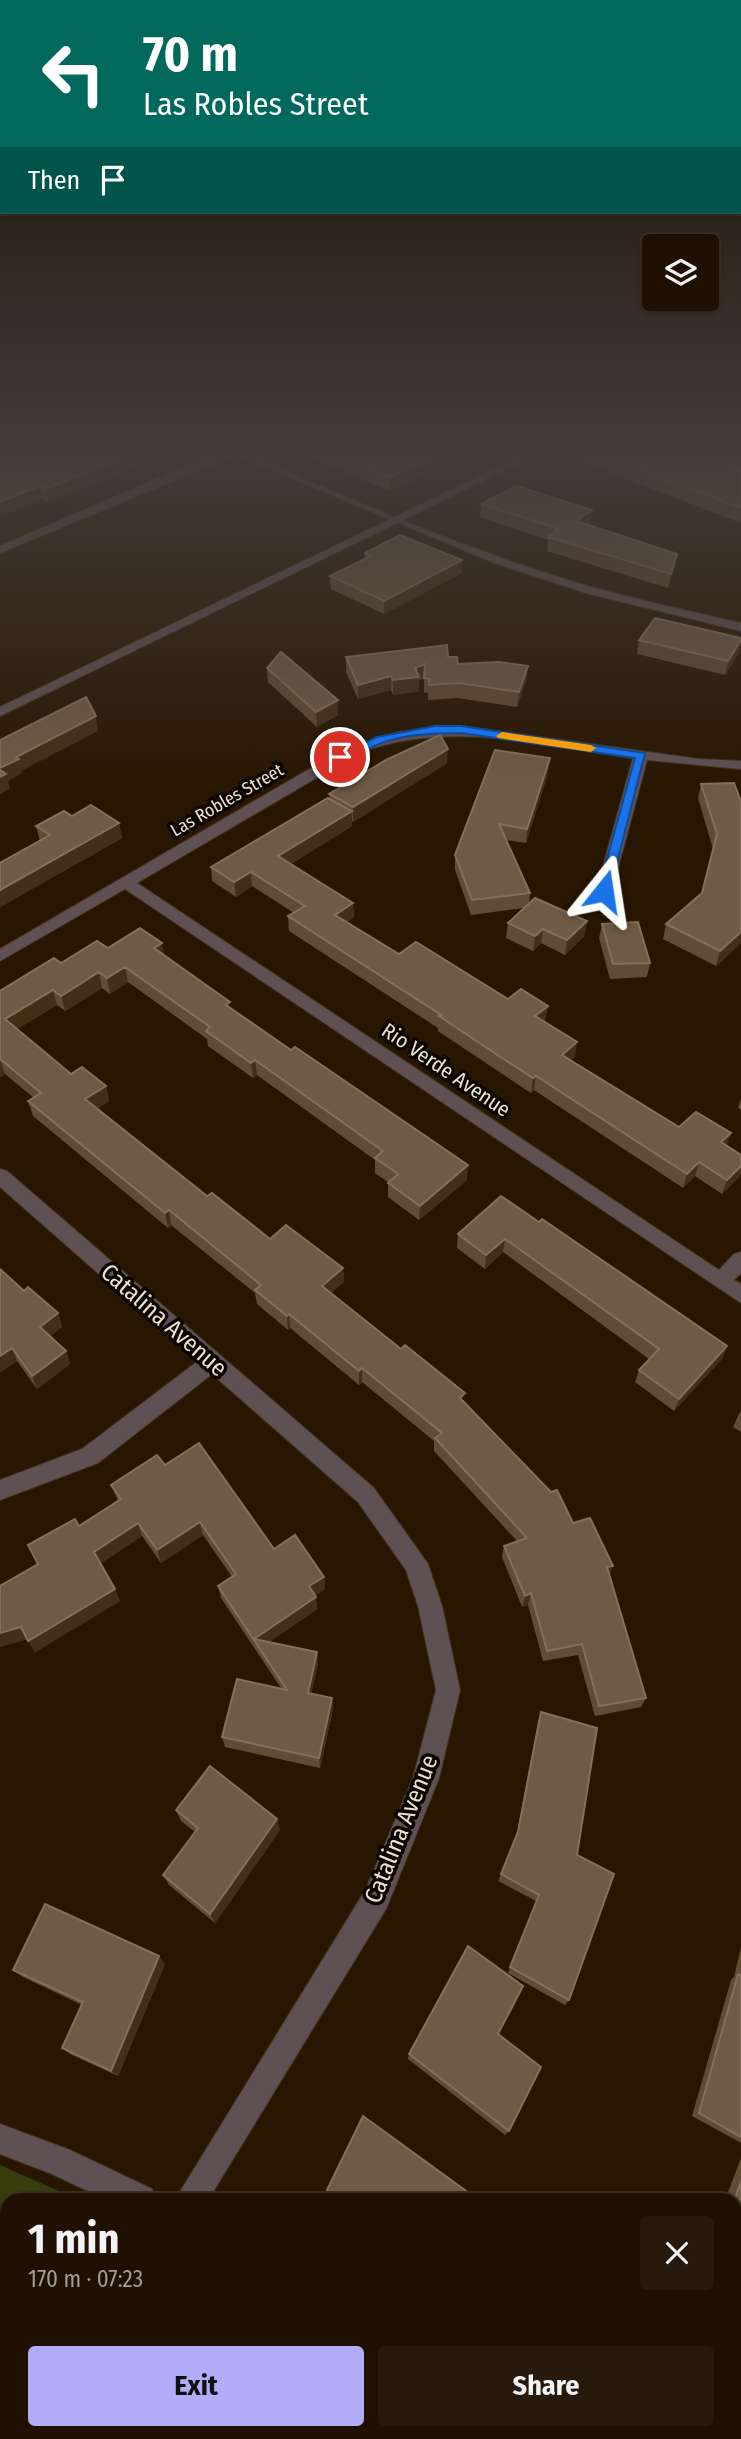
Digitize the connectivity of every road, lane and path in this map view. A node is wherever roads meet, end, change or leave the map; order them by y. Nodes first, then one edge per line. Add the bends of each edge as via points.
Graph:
1 (307, 563) edge
2 (510, 563) edge
3 (741, 627) edge
4 (0, 712) edge
5 (641, 756) junction
6 (741, 765) edge
7 (125, 882) junction
8 (604, 891) dead end
9 (0, 956) edge
10 (0, 1176) edge
11 (741, 1260) edge
12 (720, 1282) junction
13 (741, 1296) edge
14 (211, 1363) junction
15 (0, 1490) edge
16 (0, 2139) edge
17 (126, 2193) edge
18 (194, 2193) edge

1 - 4 street
2 - 3 street via 554,579
5 - 6 street, Las Robles Street
5 - 7 street, Las Robles Street via 461,730 381,740 340,757
5 - 8 street
7 - 9 street, Las Robles Street
7 - 12 street, Rio Verde Avenue
10 - 14 street, Catalina Avenue
11 - 12 street
12 - 13 street, Rio Verde Avenue
14 - 15 street via 90,1456
14 - 18 street, Catalina Avenue via 366,1495 388,1524 416,1564 448,1690 426,1778 376,1899
16 - 17 street

